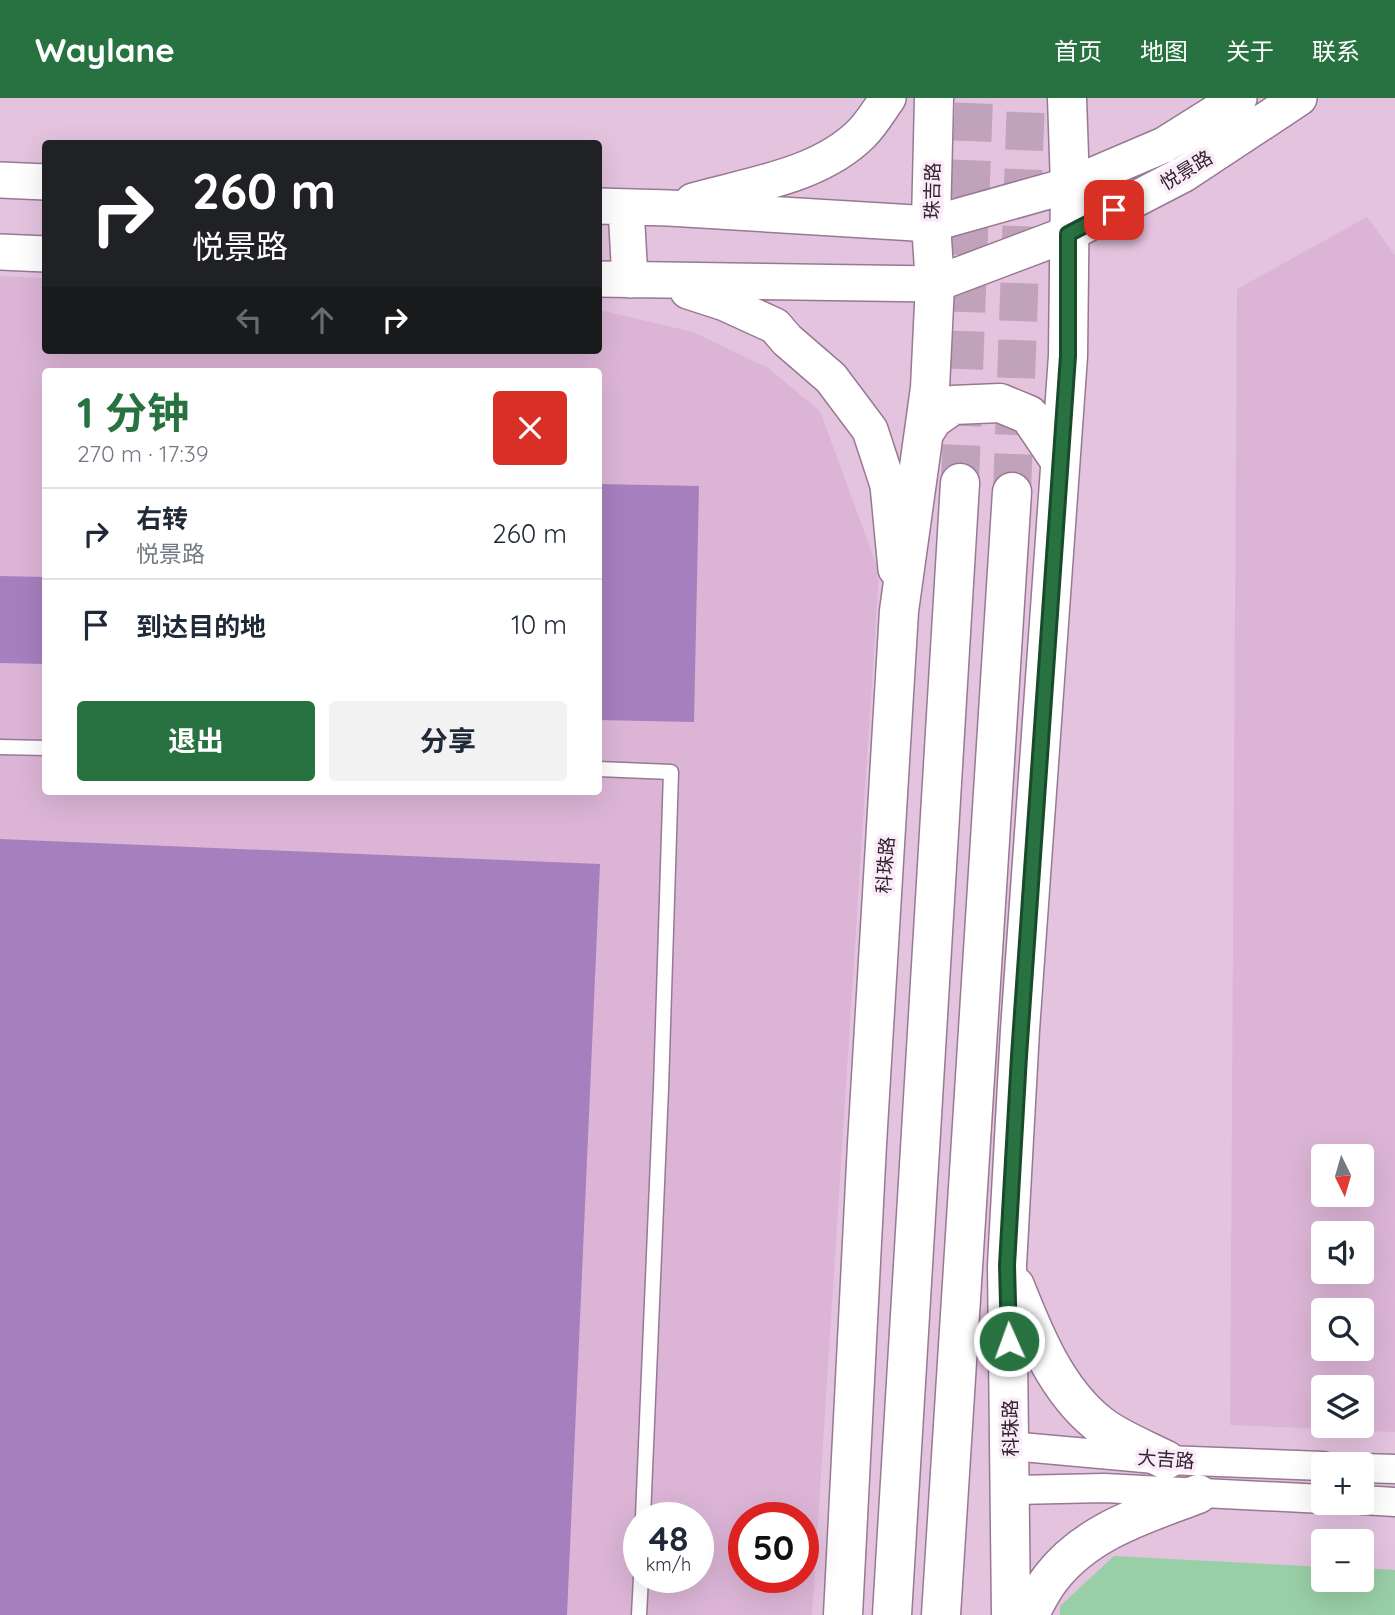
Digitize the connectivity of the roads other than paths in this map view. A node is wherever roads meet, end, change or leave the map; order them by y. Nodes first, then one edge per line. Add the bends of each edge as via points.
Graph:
1 (888, 98) edge
2 (934, 98) edge
3 (1067, 98) edge
4 (1239, 98) edge
5 (1299, 98) edge
6 (0, 180) edge
7 (42, 182) edge
8 (1070, 185) junction
9 (612, 207) edge
10 (669, 208) junction
11 (931, 224) junction
12 (1068, 234) junction
13 (0, 252) edge
14 (42, 254) edge
15 (627, 280) edge
16 (935, 284) junction
17 (924, 433) junction
18 (1060, 461) junction
19 (960, 483) tunnel mouth
20 (1012, 492) tunnel mouth
21 (899, 611) junction
22 (0, 747) edge
23 (42, 748) edge
24 (602, 769) edge
25 (1007, 1265) junction
26 (1010, 1446) junction
27 (1166, 1460) junction
28 (1311, 1466) edge
29 (1374, 1468) edge
30 (1395, 1469) edge
31 (1011, 1490) junction
32 (1198, 1494) junction
33 (1311, 1499) edge
34 (1374, 1501) edge
35 (644, 1502) edge
36 (1395, 1502) edge
37 (640, 1593) edge
38 (639, 1615) edge
39 (844, 1615) edge
40 (892, 1615) edge
41 (941, 1615) edge
42 (1011, 1615) edge
43 (1029, 1615) edge

1 - 10 street via 863,133 813,165
2 - 11 main road, 珠吉路
3 - 8 main road
4 - 8 street, 悦景路 via 1164,145
5 - 12 street, 悦景路 via 1184,174
6 - 7 street
8 - 11 street, 悦景路
8 - 12 main road
9 - 10 street
9 - 15 street
10 - 11 street, 悦景路
11 - 16 main road, 珠吉路
12 - 16 street, 悦景路
12 - 18 main road, 科珠路 via 1068,356
13 - 14 street
15 - 16 street
15 - 21 street via 725,303 775,326 831,378 870,430 888,485
16 - 17 main road, 科珠路
17 - 18 main road via 933,419 953,405 1000,402 1029,415
17 - 21 main road, 科珠路
18 - 25 main road, 科珠路
19 - 40 main road
20 - 41 main road
21 - 39 main road, 科珠路
22 - 23 lane
24 - 35 lane via 671,772
25 - 26 main road, 科珠路
25 - 27 main road via 1047,1357 1075,1399 1098,1423
26 - 27 street, 大吉路
26 - 31 main road, 科珠路
27 - 28 street, 大吉路
29 - 30 street
31 - 32 street, 大吉路 via 1104,1488
31 - 42 main road, 科珠路
32 - 33 street, 大吉路
32 - 43 main road via 1117,1525 1092,1541 1051,1578
34 - 36 street
37 - 38 lane

